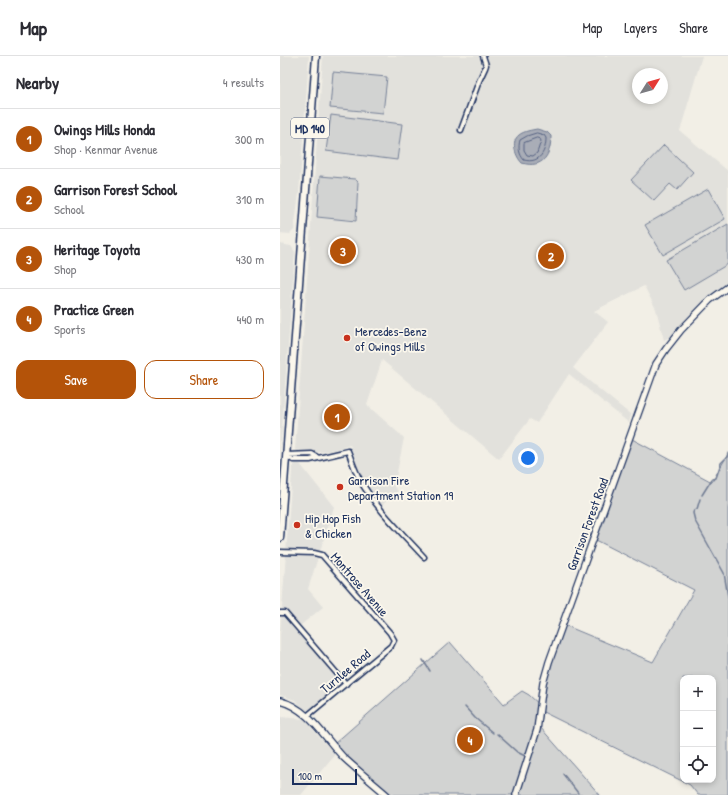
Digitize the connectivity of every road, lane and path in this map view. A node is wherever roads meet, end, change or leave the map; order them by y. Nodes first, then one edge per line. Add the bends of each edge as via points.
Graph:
1 (316, 56) edge
2 (483, 56) edge
3 (461, 130) dead end
4 (728, 288) edge
5 (286, 455) junction
6 (280, 538) edge
7 (280, 552) edge
8 (424, 557) dead end
9 (280, 613) edge
10 (394, 640) joint
11 (346, 684) junction
12 (280, 701) edge
13 (307, 716) junction
14 (387, 795) edge
15 (516, 795) edge

1 - 5 main road, MD 140
2 - 3 street via 486,65
4 - 15 main road, Garrison Forest Road via 710,300 681,330 652,372 549,662 543,683 537,730
5 - 6 main road, MD 140
5 - 8 street via 293,460 310,460 348,451 365,488
7 - 10 street, Montrose Avenue via 322,555
9 - 11 street via 285,613
10 - 11 street, Turnlee Road via 391,646
11 - 13 street, Turnlee Road
12 - 13 main road via 296,707
13 - 14 main road via 344,757

